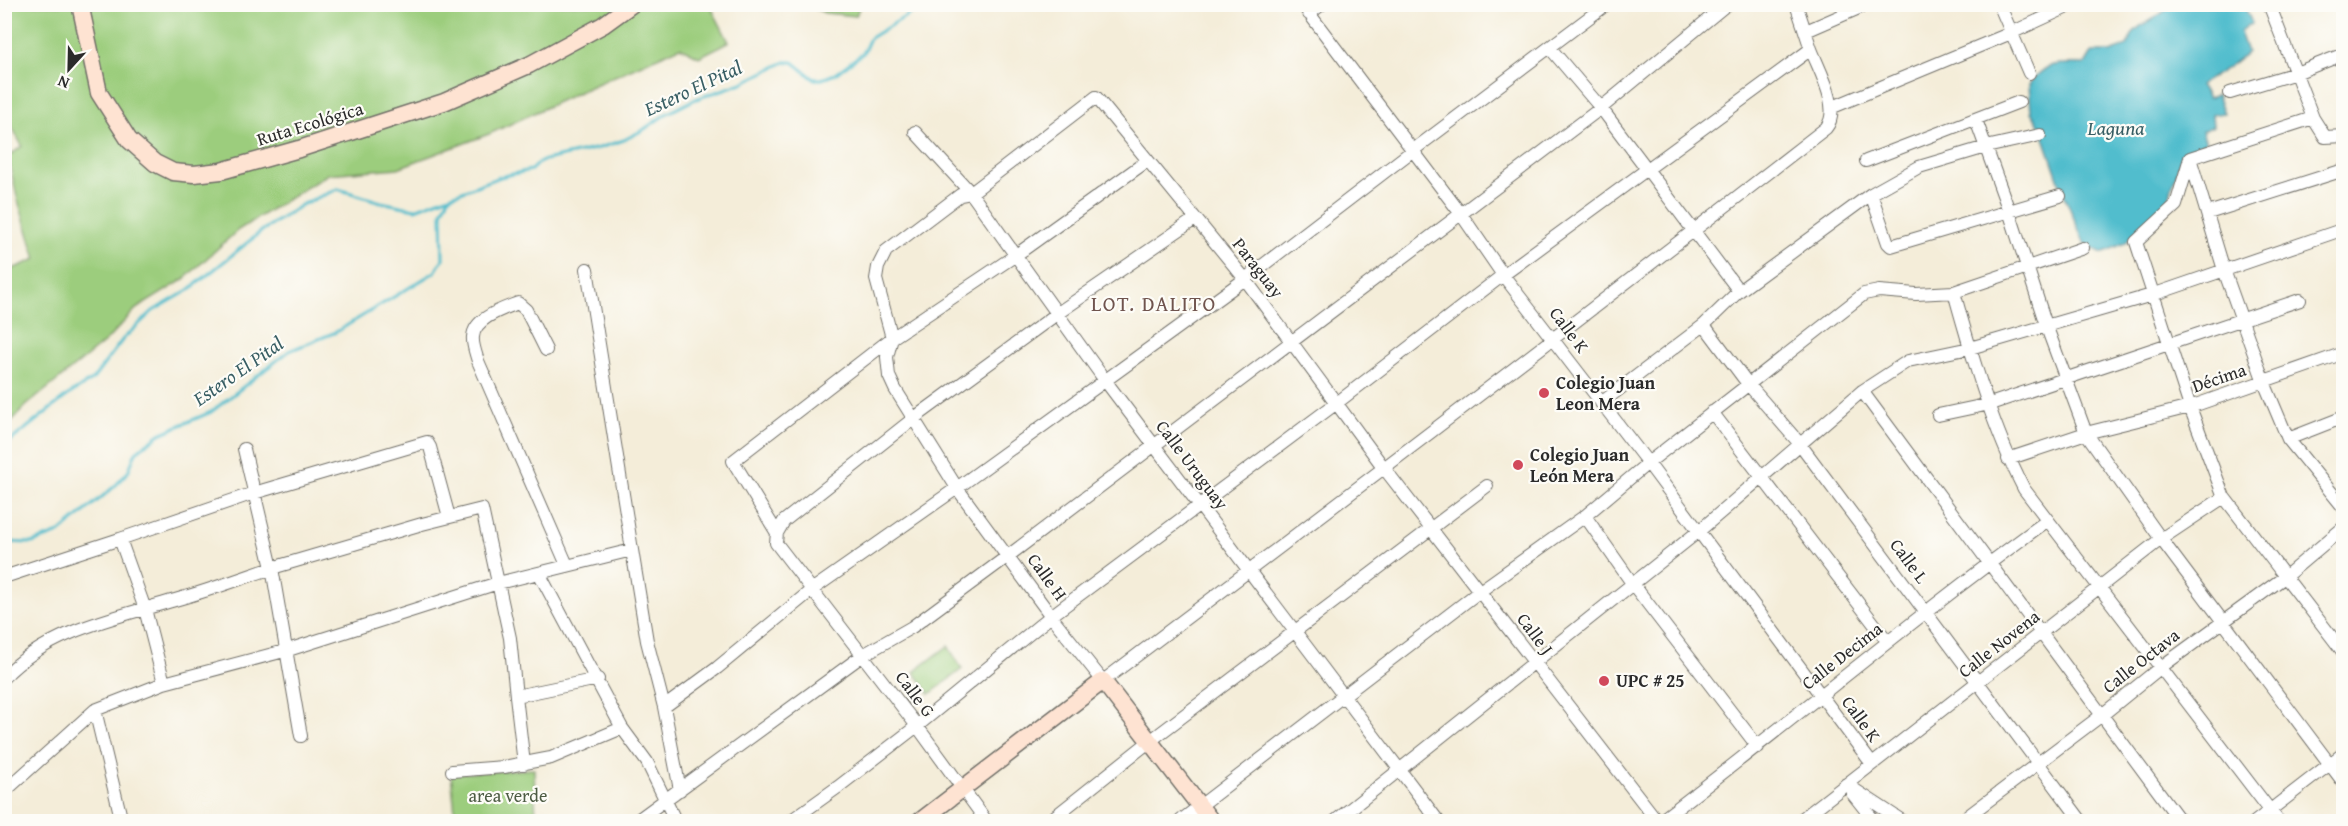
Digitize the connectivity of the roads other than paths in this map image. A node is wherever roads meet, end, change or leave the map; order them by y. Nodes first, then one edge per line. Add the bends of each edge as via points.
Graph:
1 (80, 4) edge
2 (632, 4) edge
3 (1322, 4) edge
4 (1607, 4) edge
5 (1727, 4) edge
6 (1796, 4) edge
7 (1869, 4) edge
8 (1999, 4) edge
9 (2074, 4) edge
10 (2269, 4) edge
11 (1306, 9) edge
12 (1806, 31) junction
13 (2011, 33) junction
14 (1550, 48) junction
15 (1811, 49) junction
16 (2343, 54) edge
17 (2029, 73) dead end
18 (2296, 73) junction
19 (2230, 93) dead end
20 (2019, 102) dead end
21 (1833, 107) junction
22 (1601, 108) junction
23 (2313, 118) junction
24 (1976, 120) junction
25 (915, 132) dead end
26 (2040, 135) dead end
27 (2343, 136) edge
28 (1986, 147) junction
29 (1412, 151) junction
30 (2190, 158) junction
31 (1147, 161) junction
32 (1866, 161) dead end
33 (2343, 170) edge
34 (1647, 171) junction
35 (971, 193) junction
36 (1871, 194) junction
37 (2060, 196) dead end
38 (2009, 211) junction
39 (2208, 213) junction
40 (1461, 214) junction
41 (1195, 219) junction
42 (2343, 229) edge
43 (1695, 230) junction
44 (2083, 248) dead end
45 (1017, 255) junction
46 (2028, 266) junction
47 (587, 269) dead end
48 (2224, 270) junction
49 (1503, 275) junction
50 (1245, 279) junction
51 (1739, 291) junction
52 (1954, 292) junction
53 (2152, 294) junction
54 (2300, 300) dead end
55 (1058, 313) junction
56 (2243, 319) junction
57 (1704, 325) junction
58 (2046, 325) junction
59 (892, 338) junction
60 (1553, 338) junction
61 (1292, 341) junction
62 (2169, 344) junction
63 (1970, 348) junction
64 (546, 350) dead end
65 (2342, 357) edge
66 (1104, 379) junction
67 (2066, 379) junction
68 (2264, 382) junction
69 (1748, 384) junction
70 (1862, 391) junction
71 (1338, 402) junction
72 (1601, 404) junction
73 (1990, 404) junction
74 (2190, 407) junction
75 (1712, 412) junction
76 (1938, 415) dead end
77 (2343, 417) edge
78 (913, 419) junction
79 (2086, 433) junction
80 (2288, 439) junction
81 (1800, 444) junction
82 (1154, 446) junction
83 (244, 449) dead end
84 (2008, 459) junction
85 (1648, 463) junction
86 (1384, 468) junction
87 (1763, 476) junction
88 (1487, 486) dead end
89 (957, 488) junction
90 (254, 493) junction
91 (2224, 497) junction
92 (1199, 505) junction
93 (2343, 508) edge
94 (1585, 516) junction
95 (449, 517) junction
96 (2048, 519) junction
97 (2343, 527) edge
98 (1431, 530) junction
99 (1699, 531) junction
100 (777, 533) junction
101 (120, 539) junction
102 (2161, 539) junction
103 (632, 550) junction
104 (1008, 556) junction
105 (1989, 562) junction
106 (567, 566) junction
107 (272, 568) junction
108 (1249, 571) junction
109 (539, 573) junction
110 (2286, 576) junction
111 (4, 577) edge
112 (498, 583) junction
113 (1632, 583) junction
114 (2100, 588) junction
115 (813, 589) junction
116 (1480, 591) junction
117 (145, 609) junction
118 (1925, 613) junction
119 (1051, 616) junction
120 (2224, 620) junction
121 (1294, 631) junction
122 (2042, 633) junction
123 (1888, 642) junction
124 (288, 650) junction
125 (2343, 653) edge
126 (863, 656) junction
127 (1534, 663) junction
128 (2161, 667) junction
129 (4, 677) edge
130 (598, 680) junction
131 (1103, 681) junction
132 (164, 683) junction
133 (1977, 683) junction
134 (1821, 694) junction
135 (1343, 695) junction
136 (516, 696) junction
137 (664, 706) junction
138 (95, 710) junction
139 (2102, 715) junction
140 (917, 726) junction
141 (622, 728) junction
142 (302, 736) dead end
143 (1150, 741) junction
144 (1758, 747) junction
145 (2343, 753) edge
146 (2038, 763) junction
147 (524, 764) junction
148 (1872, 764) junction
149 (2330, 765) junction
150 (1400, 770) junction
151 (452, 771) dead end
152 (2343, 783) edge
153 (1846, 784) junction
154 (961, 788) junction
155 (680, 790) junction
156 (4, 792) edge
157 (666, 800) junction
158 (1200, 806) junction
159 (2271, 810) junction
160 (122, 822) edge
161 (635, 822) edge
162 (676, 822) edge
163 (789, 822) edge
164 (919, 822) edge
165 (987, 822) edge
166 (1048, 822) edge
167 (1179, 822) edge
168 (1212, 822) edge
169 (1334, 822) edge
170 (1439, 822) edge
171 (1659, 822) edge
172 (1798, 822) edge
173 (1875, 822) edge
174 (1904, 822) edge
175 (1960, 822) edge
176 (2082, 822) edge
177 (2181, 822) edge
178 (2255, 822) edge
179 (2279, 822) edge

1 - 2 main road, Ruta Ecológica via 99,93 129,140 155,163 173,172 194,174 221,171 299,149 444,102 529,65 603,25
3 - 11 street
4 - 14 street
5 - 22 street
6 - 12 street
7 - 12 street
8 - 13 street
9 - 13 street
10 - 18 street
11 - 29 street, Calle K
12 - 15 street
13 - 17 street
13 - 21 street
14 - 22 street
14 - 29 street
15 - 21 street
15 - 34 street
16 - 18 street
18 - 19 street
18 - 23 street
20 - 24 street
21 - 43 street via 1826,128
22 - 34 street
22 - 40 street
23 - 27 street via 2325,136
23 - 30 street
24 - 28 street
24 - 32 street
25 - 35 street, Calle Uruguay
26 - 28 street
28 - 36 street via 1919,167
28 - 38 street
29 - 40 street, Calle K
29 - 50 street
30 - 39 street
30 - 53 street via 2176,205 2136,242
31 - 35 street, Paraguay via 1096,97
31 - 41 street, Paraguay
31 - 45 street
33 - 39 street
34 - 43 street
34 - 49 street
35 - 45 street, Calle Uruguay
35 - 59 street via 960,195 886,251 876,279
36 - 38 street via 1891,246
36 - 51 street
37 - 38 street
38 - 46 street
39 - 48 street
40 - 49 street, Calle K
40 - 61 street
41 - 50 street, Paraguay
41 - 55 street
42 - 48 street
43 - 51 street
43 - 60 street
44 - 46 street
45 - 55 street, Calle Uruguay
45 - 59 street
46 - 52 street
46 - 58 street
47 - 103 street
48 - 53 street
48 - 56 street
49 - 60 street, Calle K
49 - 71 street
50 - 61 street, Paraguay
50 - 66 street
51 - 57 street
52 - 63 street
52 - 69 street via 1864,294
53 - 58 street
53 - 62 street
54 - 56 street
55 - 66 street, Calle Uruguay
55 - 78 street
56 - 62 street
56 - 68 street
57 - 69 street, Calle L
57 - 72 street
58 - 63 street
58 - 67 street
59 - 78 street, Calle H via 887,357 889,376
59 - 100 street, Calle G via 733,461
60 - 72 street, Calle K
60 - 86 street
61 - 71 street, Paraguay
61 - 82 street
62 - 67 street
62 - 74 street
63 - 70 street via 1908,361
63 - 73 street
64 - 106 street via 526,310 518,303 487,317 472,338 478,361
65 - 68 street, Décima
66 - 82 street, Calle Uruguay
66 - 89 street
67 - 73 street
67 - 79 street
68 - 74 street, Décima
68 - 80 street
69 - 75 street
69 - 81 street, Calle L
70 - 81 street
70 - 105 street
71 - 86 street, Paraguay
71 - 92 street
72 - 85 street, Calle K
73 - 76 street
73 - 84 street
74 - 79 street
74 - 91 street, Décima
75 - 85 street
75 - 87 street
77 - 80 street
78 - 89 street, Calle H
78 - 100 street via 784,521
79 - 84 street
79 - 102 street
80 - 93 street
81 - 87 street
81 - 118 street, Calle L
82 - 92 street, Calle Uruguay
82 - 104 street
83 - 90 street
84 - 96 street via 2024,489
85 - 94 street
85 - 99 street, Calle K
86 - 98 street, Calle J
86 - 108 street
87 - 99 street
87 - 123 street
88 - 98 street
89 - 104 street, Calle H
89 - 115 street
90 - 95 street via 427,442
90 - 101 street
90 - 107 street
91 - 102 street, Calle Novena
91 - 110 street, Décima
92 - 108 street, Calle Uruguay
92 - 119 street
94 - 113 street
94 - 116 street
95 - 107 street
95 - 112 street via 483,511
96 - 105 street, Calle Decima
96 - 114 street
97 - 110 street, Calle Octava
98 - 116 street, Calle J
98 - 121 street
99 - 113 street
99 - 134 street, Calle K
100 - 115 street, Calle G via 776,543
101 - 111 street
101 - 117 street
102 - 114 street, Calle Novena
102 - 120 street
103 - 106 street
103 - 137 street via 647,641
104 - 119 street, Calle H
104 - 126 street via 912,627
105 - 118 street, Calle Decima
105 - 122 street
106 - 109 street
107 - 117 street
107 - 124 street
108 - 121 street, Calle Uruguay
108 - 131 street
109 - 112 street
109 - 130 street
110 - 120 street, Calle Octava
110 - 125 street, Décima
112 - 124 street
112 - 136 street via 510,638
113 - 127 street
113 - 144 street
114 - 122 street, Calle Novena
114 - 128 street
115 - 126 street, Calle G
115 - 137 street
116 - 127 street, Calle J
116 - 135 street
117 - 129 street via 58,639
117 - 132 street
118 - 123 street, Calle Decima
118 - 133 street, Calle L
119 - 131 street, Calle H
119 - 140 street
120 - 128 street, Calle Octava
120 - 149 street
121 - 135 street, Calle Uruguay
121 - 143 street
122 - 133 street, Calle Novena
122 - 139 street
123 - 134 street, Calle Decima
124 - 132 street
124 - 142 street
126 - 140 street, Calle G
126 - 155 street
127 - 150 street
127 - 171 street, Calle J
128 - 139 street, Calle Octava
128 - 159 street
130 - 136 street
130 - 141 street
131 - 143 main road, Calle H
131 - 154 main road
132 - 138 street
133 - 146 street, Calle L
133 - 148 street, Calle Novena
134 - 144 street, Calle Decima
134 - 148 street, Calle K
135 - 150 street, Calle Uruguay
135 - 158 street
136 - 147 street
137 - 155 street
138 - 156 street
138 - 160 street
139 - 146 street, Calle Octava
139 - 177 street
140 - 154 street, Calle G
140 - 163 street
141 - 147 street via 551,758
141 - 157 street via 648,762
143 - 158 main road, Calle H
143 - 166 street
144 - 171 street, Calle Decima
145 - 149 street
146 - 175 street, Calle Octava
146 - 176 street, Calle L
147 - 151 street
148 - 153 street, Calle Novena
149 - 152 street
149 - 159 street
150 - 169 street
150 - 170 street, Calle Uruguay
153 - 172 street, Calle Novena
153 - 173 street
153 - 174 street
154 - 164 main road
154 - 165 street, Calle G
155 - 157 street
157 - 161 street
157 - 162 street
158 - 167 street
158 - 168 main road, Calle H
159 - 178 street
159 - 179 street

